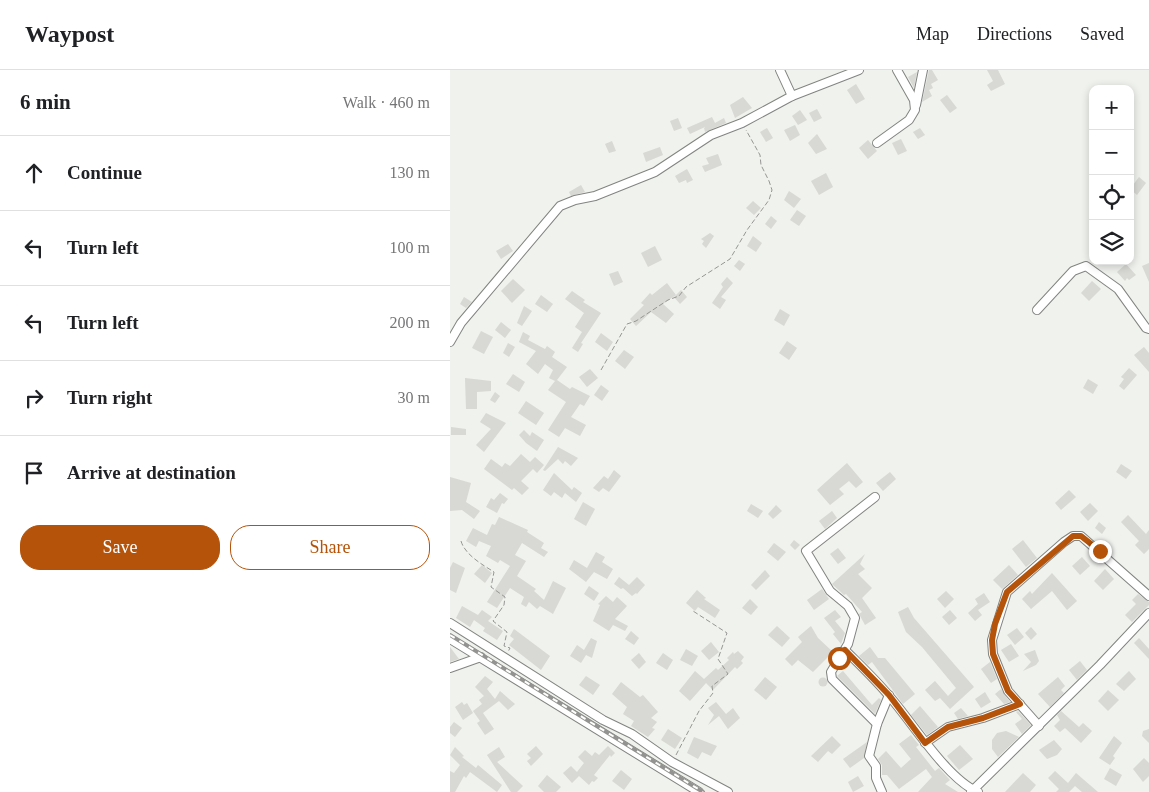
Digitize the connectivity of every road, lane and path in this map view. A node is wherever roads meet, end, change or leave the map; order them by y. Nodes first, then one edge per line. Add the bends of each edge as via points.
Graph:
1 (780, 70) edge
2 (859, 70) edge
3 (897, 70) edge
4 (923, 70) edge
5 (792, 96) junction
6 (916, 106) junction
7 (742, 123) junction
8 (876, 143) dead end
9 (1037, 310) dead end
10 (1149, 329) edge
11 (450, 342) edge
12 (600, 370) dead end
13 (875, 497) dead end
14 (461, 541) dead end
15 (1149, 596) edge
16 (693, 611) dead end
17 (1149, 613) edge
18 (450, 623) edge
19 (450, 639) edge
20 (845, 650) junction
21 (481, 657) junction
22 (506, 657) junction
23 (450, 668) edge
24 (889, 695) junction
25 (1020, 704) junction
26 (877, 724) junction
27 (1039, 726) junction
28 (925, 743) junction
29 (672, 762) junction
30 (974, 791) edge
31 (699, 792) edge
32 (728, 792) edge
33 (882, 792) edge

1 - 5 street
2 - 5 street
3 - 6 street
4 - 6 street
5 - 7 street
6 - 8 street via 910,120
7 - 11 street via 711,135 655,172 560,206 461,323
7 - 12 path via 755,145 769,181 772,190 769,200 730,259 686,287 680,296 627,324
9 - 10 street via 1073,271 1086,266 1118,289
13 - 20 street via 806,551 830,592 853,613 854,627
14 - 22 path via 478,563 494,572 491,587 505,597 504,605 493,621 507,632 504,646 510,648
15 - 25 street via 1088,540 1073,536 1064,542 1007,592 995,624 993,654 1008,691
16 - 29 path via 728,633 718,659 728,674 712,686 713,693 699,711
17 - 27 street
18 - 22 street
19 - 21 street
20 - 24 street
20 - 26 street via 831,672 832,679
21 - 23 street
21 - 31 street
22 - 29 street
24 - 26 street
24 - 28 street
25 - 27 street
25 - 28 street via 948,727
26 - 33 street via 869,758 876,766 876,778
27 - 30 street
28 - 30 street
29 - 32 street

